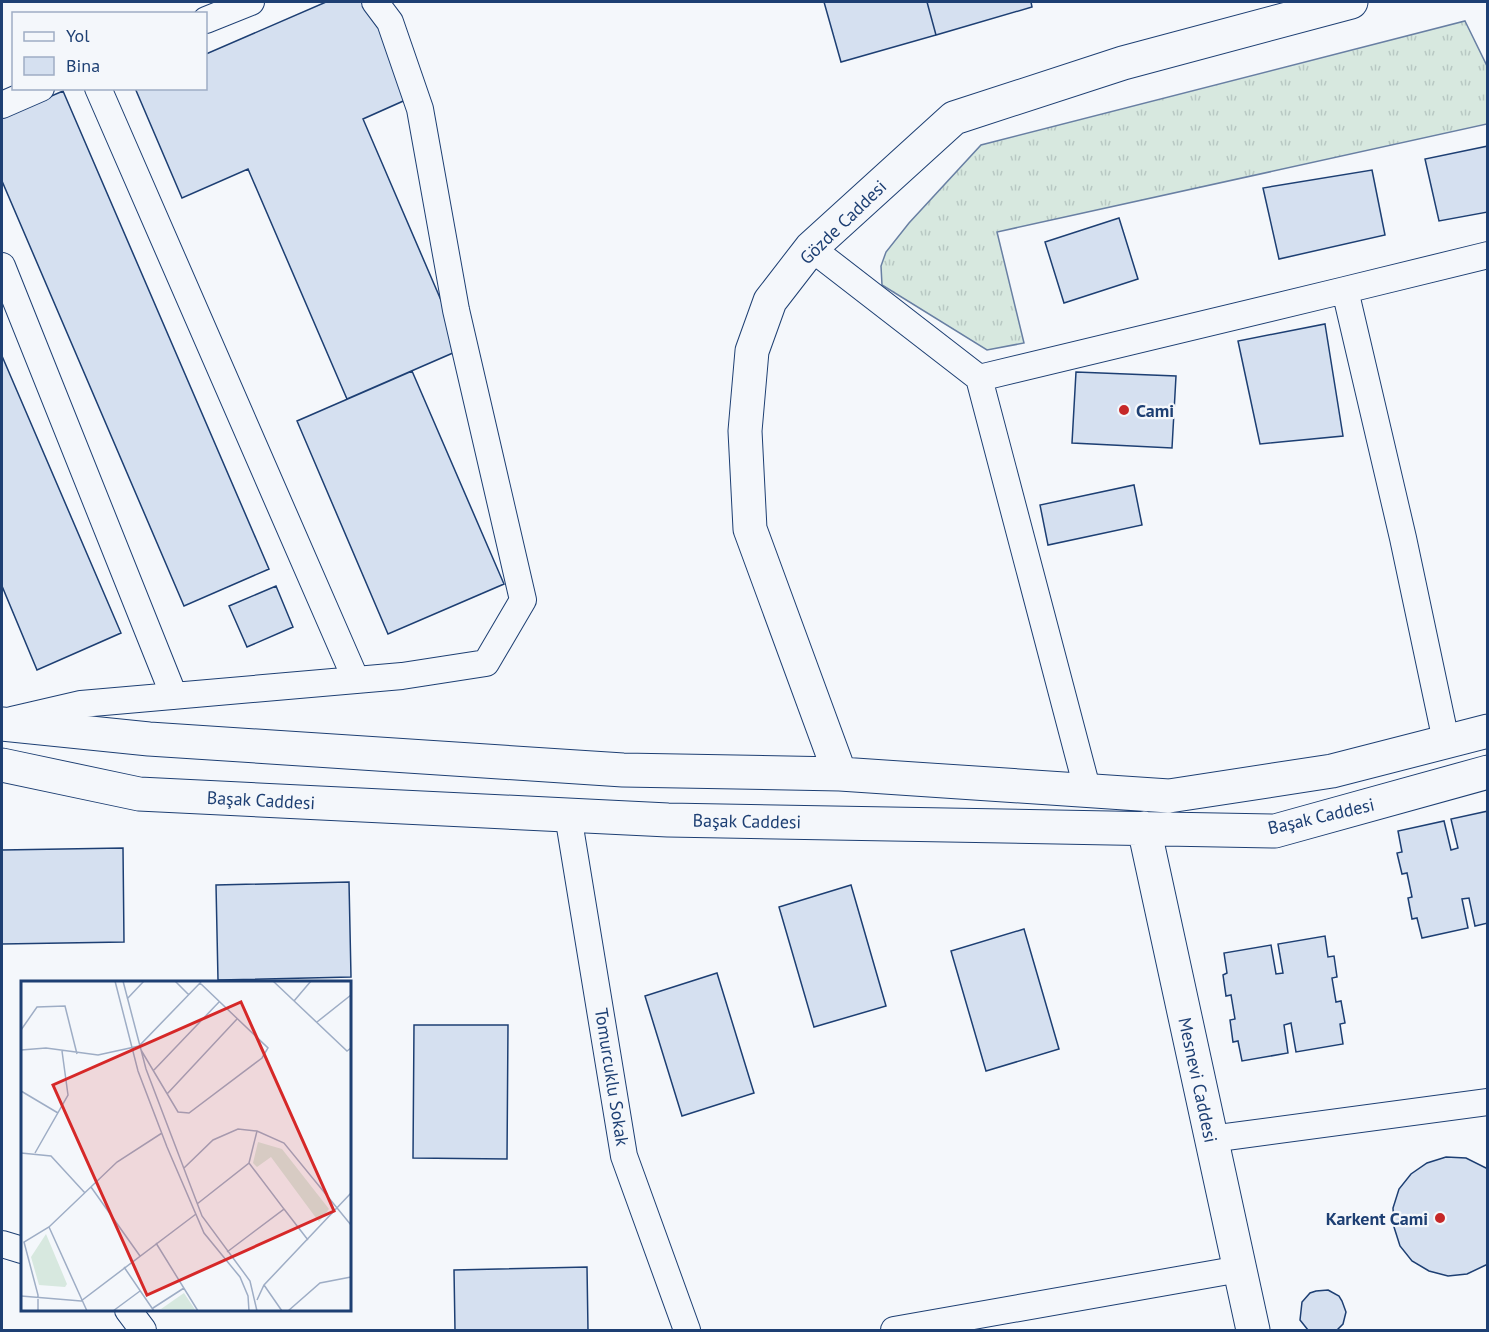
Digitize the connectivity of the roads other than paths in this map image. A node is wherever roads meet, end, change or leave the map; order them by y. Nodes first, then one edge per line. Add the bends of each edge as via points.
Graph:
1 (251, 2) edge
2 (375, 2) edge
3 (1351, 2) edge
4 (207, 20) edge
5 (36, 90) edge
6 (99, 90) edge
7 (2, 105) edge
8 (811, 248) junction
9 (1488, 255) edge
10 (2, 266) edge
11 (1345, 290) junction
12 (979, 378) junction
13 (356, 680) junction
14 (174, 696) junction
15 (2, 723) edge
16 (1488, 731) edge
17 (1446, 741) junction
18 (2, 765) edge
19 (1488, 772) edge
20 (840, 774) junction
21 (1088, 792) junction
22 (568, 815) junction
23 (1144, 828) junction
24 (1488, 1102) edge
25 (1211, 1139) junction
26 (2, 1244) edge
27 (21, 1250) edge
28 (1240, 1269) junction
29 (129, 1311) edge
30 (143, 1330) edge
31 (687, 1330) edge
32 (894, 1330) edge
33 (1253, 1330) edge

1 - 4 street
2 - 13 street via 390,22 420,110 456,310 523,600 486,663
3 - 8 street, Gözde Caddesi via 1123,63 954,118
5 - 7 street
6 - 13 street
8 - 12 street
8 - 20 street, Gözde Caddesi via 770,301 752,351 745,431 750,529
9 - 11 street
10 - 14 street
11 - 12 street
11 - 17 street
12 - 21 street
13 - 14 street
14 - 15 street via 81,704
15 - 20 street via 149,739 623,770
16 - 17 street
17 - 21 street via 1332,771 1169,796
18 - 22 street, Başak Caddesi via 139,794
19 - 23 street, Başak Caddesi via 1275,831
20 - 21 street
22 - 23 street, Başak Caddesi
22 - 31 street, Tomurcuklu Sokak via 624,1156
23 - 25 street, Mesnevi Caddesi
24 - 25 street
25 - 28 street, Mesnevi Caddesi
26 - 27 street
28 - 32 street
28 - 33 street, Mesnevi Caddesi
29 - 30 street

